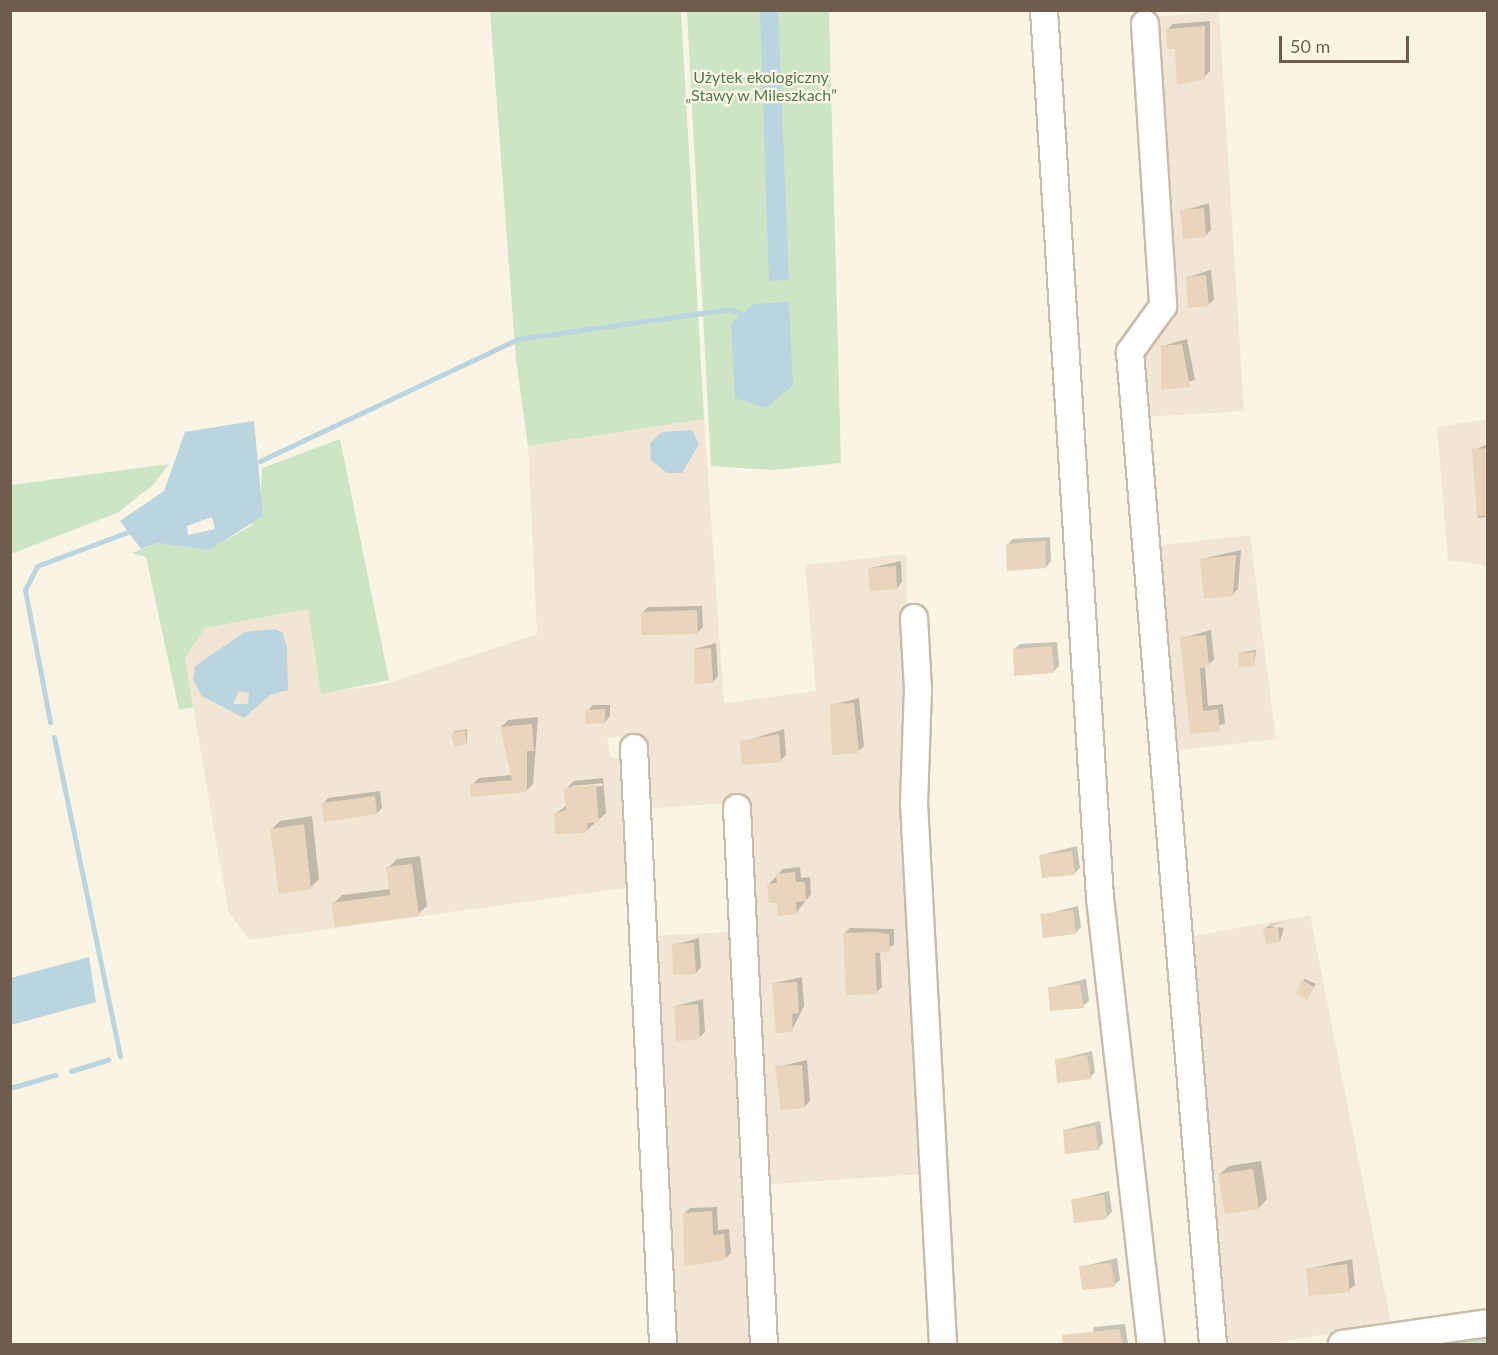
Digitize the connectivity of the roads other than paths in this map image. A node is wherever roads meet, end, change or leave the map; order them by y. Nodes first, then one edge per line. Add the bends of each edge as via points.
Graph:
1 (1044, 10) edge
2 (1144, 24) dead end
3 (914, 618) dead end
4 (634, 748) dead end
5 (737, 808) dead end
6 (1488, 1323) edge
7 (663, 1344) edge
8 (764, 1344) edge
9 (943, 1344) edge
10 (1151, 1344) edge
11 (1213, 1344) edge
12 (1342, 1344) edge

1 - 10 street via 1100,898
2 - 11 street via 1162,306 1130,352
3 - 9 street via 918,689 914,803
4 - 7 street
5 - 8 street
6 - 12 street

